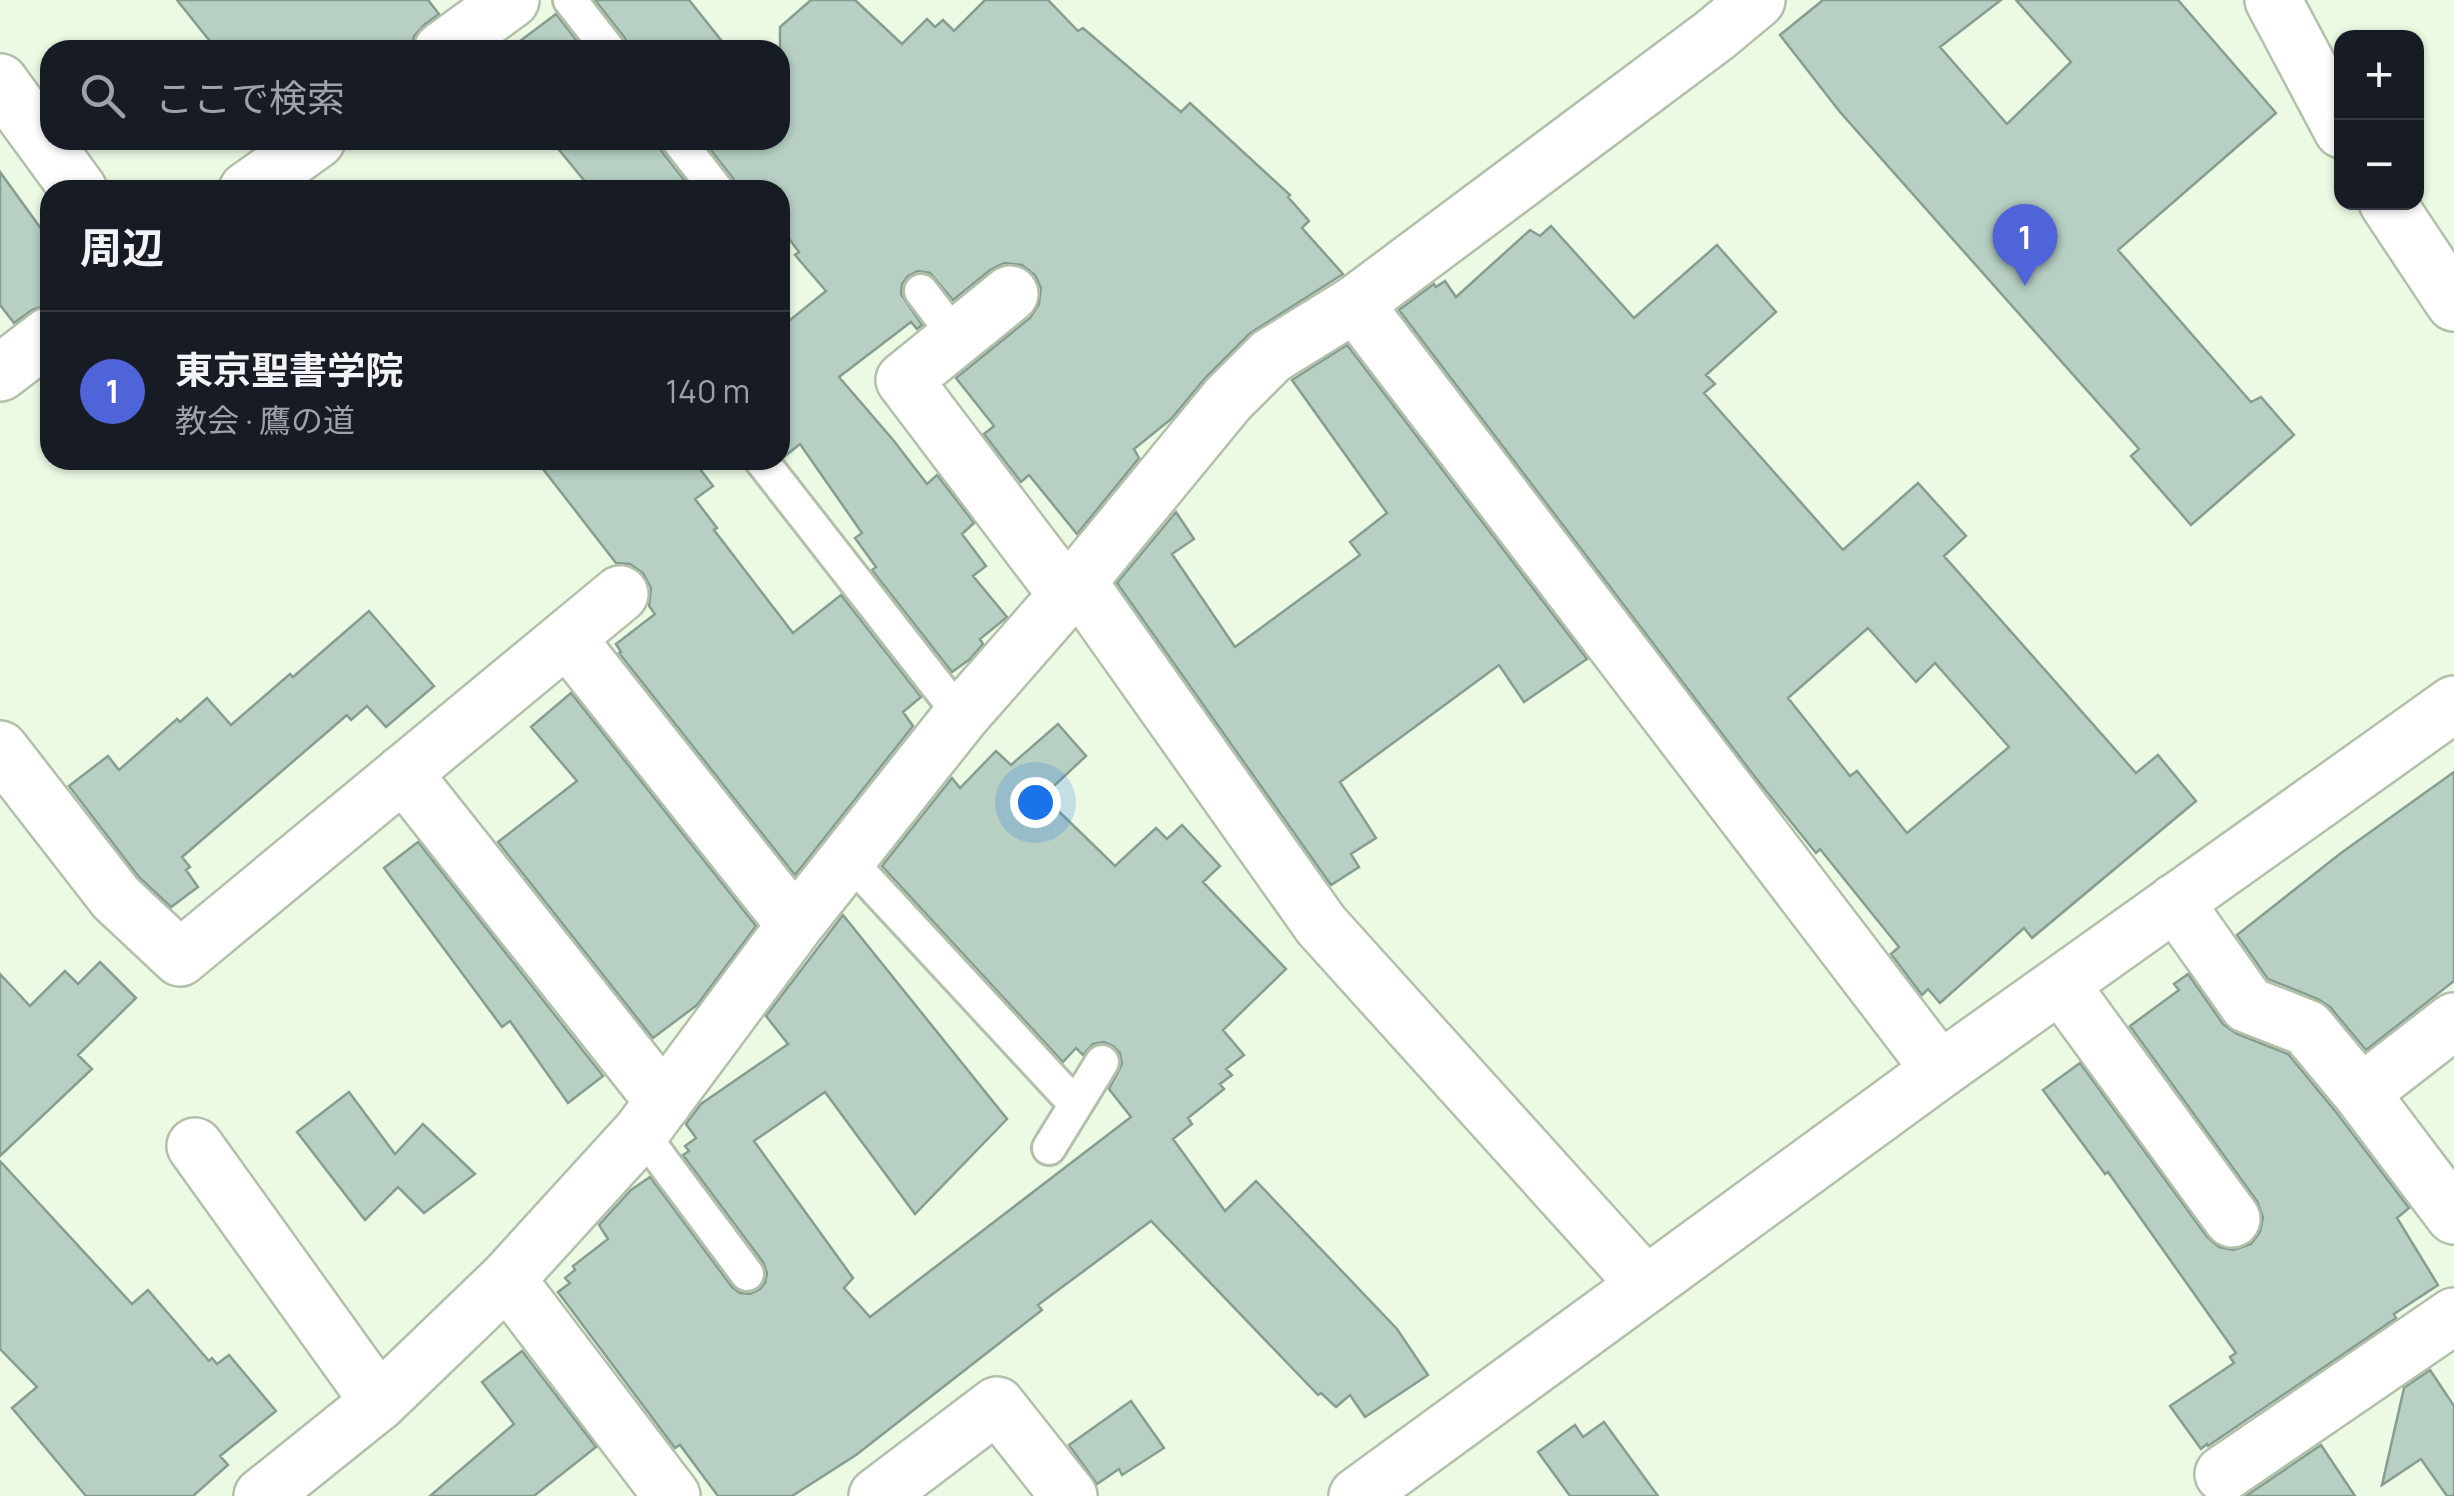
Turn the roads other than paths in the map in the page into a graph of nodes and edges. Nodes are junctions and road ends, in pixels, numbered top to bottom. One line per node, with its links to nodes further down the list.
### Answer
1 (570, 0): 6 (lane)
2 (1757, 0): 20 (street)
3 (2273, 0): 8 (street)
4 (502, 2): 5 (street)
5 (454, 40)
6 (601, 40)
7 (0, 82): 9 (street)
8 (2337, 120)
9 (40, 137)
10 (50, 150): 13 (street)
11 (303, 150): 14 (street)
12 (686, 150): 15 (lane)
13 (72, 180)
14 (261, 180)
15 (708, 180)
16 (2393, 210): 19 (street)
17 (921, 291): 21 (lane)
18 (1010, 294): 21 (street)
19 (2454, 303)
20 (1355, 304): 23 (street); 36 (street)
21 (956, 337): 23 (street)
22 (769, 470): 27 (lane)
23 (1072, 589): 27 (street); 46 (street)
24 (620, 594): 25 (street)
25 (566, 638): 29 (street); 32 (street)
26 (2454, 704): 31 (street)
27 (961, 716): 30 (street)
28 (0, 749): 29 (street)
29 (403, 773): 39 (street)
30 (848, 860): 32 (street); 38 (lane)
31 (2175, 902): 33 (street); 37 (street)
32 (795, 925): 39 (street)
33 (2061, 985): 36 (street); 43 (street)
34 (2454, 1021): 37 (street)
35 (1102, 1062): 38 (lane)
36 (1940, 1070): 46 (street)
37 (2361, 1093): 42 (street)
38 (1075, 1104): 41 (lane)
39 (653, 1117): 44 (lane); 45 (street)
40 (195, 1146): 48 (street)
41 (1049, 1148)
42 (2454, 1216)
43 (2232, 1219)
44 (747, 1274)
45 (507, 1279): 48 (street); 51 (street)
46 (1646, 1285): 54 (street)
47 (2454, 1316): 49 (street)
48 (380, 1402): 50 (street)
49 (2224, 1474)
50 (262, 1496)
51 (672, 1496)
52 (877, 1496): 53 (street)
53 (1068, 1496)
54 (1357, 1496)

